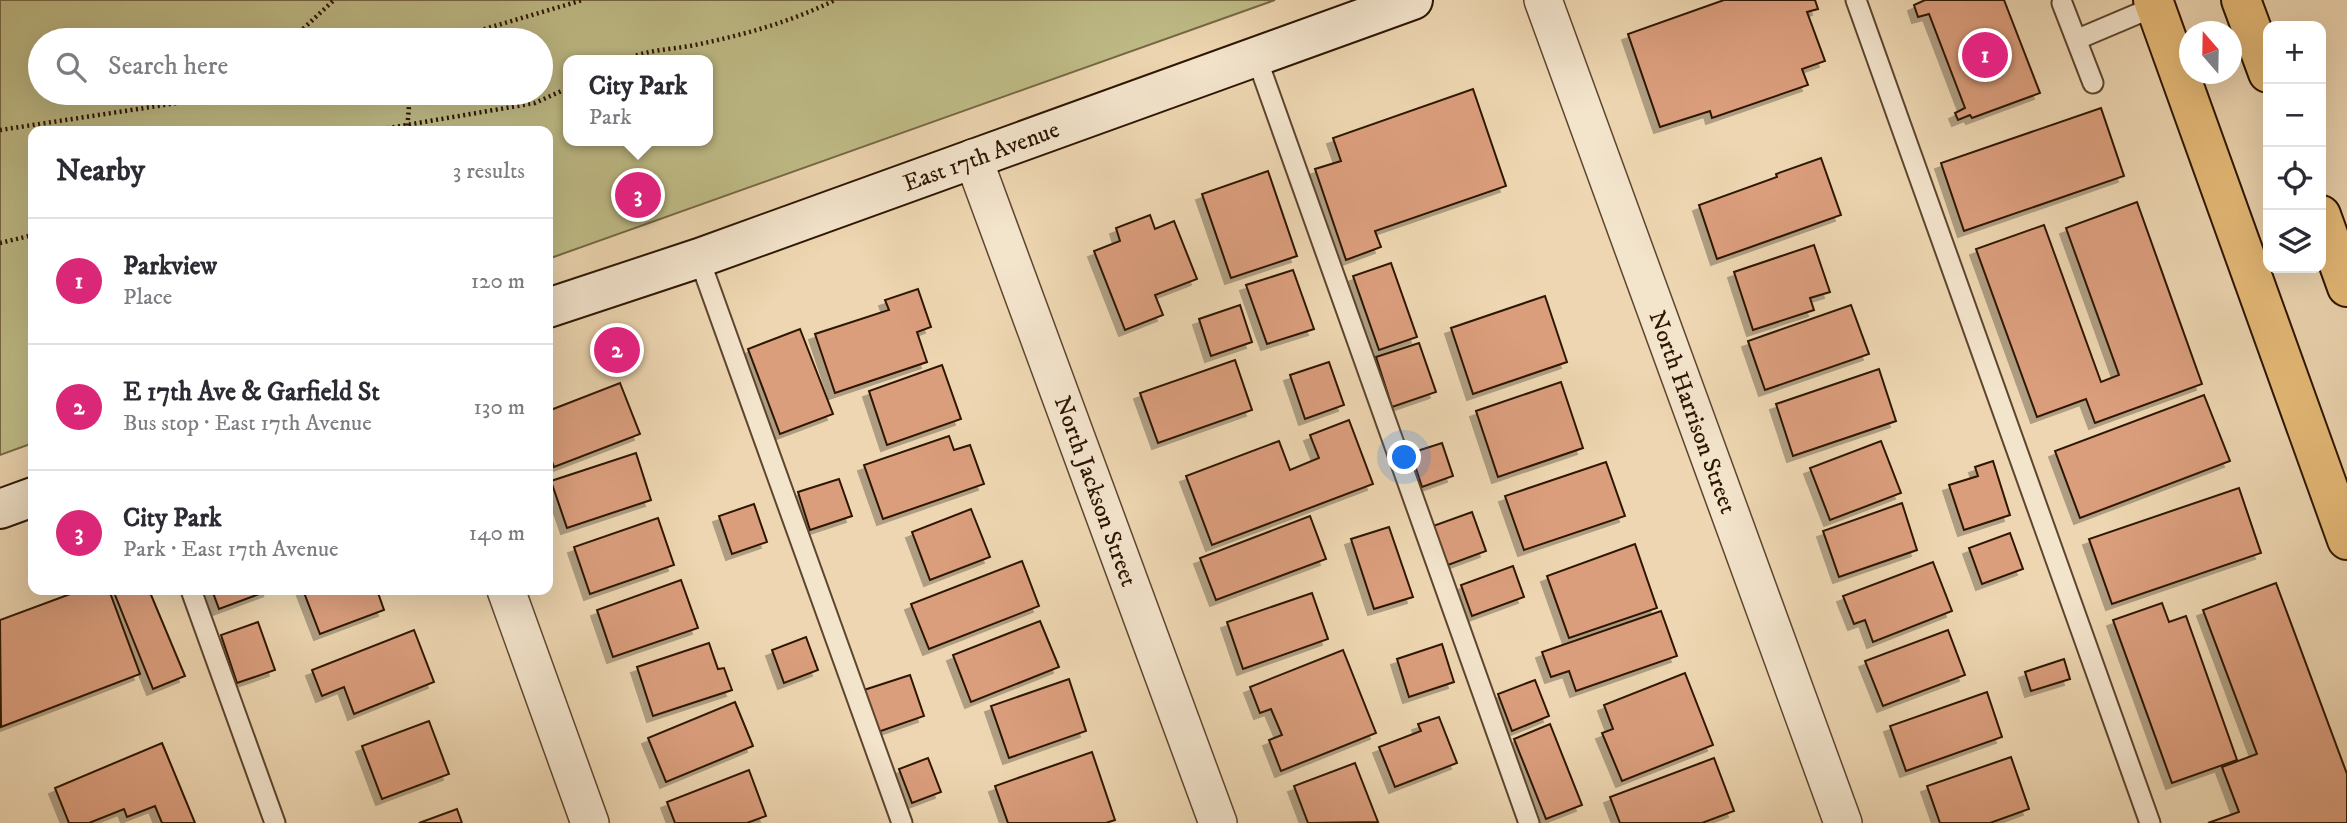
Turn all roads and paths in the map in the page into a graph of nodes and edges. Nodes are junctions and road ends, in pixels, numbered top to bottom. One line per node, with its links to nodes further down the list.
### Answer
1 (334, 0): 10 (path)
2 (583, 0): 11 (path)
3 (835, 0): 13 (path)
4 (1413, 0): 14 (main road, East 17th Avenue)
5 (1543, 0): 40 (street, North Harrison Street)
6 (1856, 0): 41 (lane)
7 (2241, 0): 15 (main road)
8 (2062, 3): 12 (lane)
9 (2154, 3): 12 (lane); 32 (main road)
10 (304, 28)
11 (488, 28)
12 (2078, 39): 16 (lane)
13 (635, 55)
14 (1255, 56): 23 (main road, East 17th Avenue); 39 (lane)
15 (2263, 59)
16 (2093, 83)
17 (162, 105): 22 (path)
18 (409, 105): 20 (path)
19 (525, 105): 21 (path)
20 (408, 126)
21 (418, 126)
22 (0, 130)
23 (973, 158): 27 (main road, East 17th Avenue); 38 (street, North Jackson Street)
24 (2326, 229): 28 (main road)
25 (28, 236): 26 (path)
26 (0, 243)
27 (699, 258): 29 (main road, East 17th Avenue); 37 (lane)
28 (2347, 287)
29 (553, 306)
30 (28, 499): 31 (main road)
31 (0, 509)
32 (2347, 540)
33 (193, 595): 35 (lane)
34 (508, 595): 36 (street)
35 (275, 823)
36 (590, 823)
37 (902, 823)
38 (1218, 823)
39 (1529, 823)
40 (1843, 823)
41 (2150, 823)

